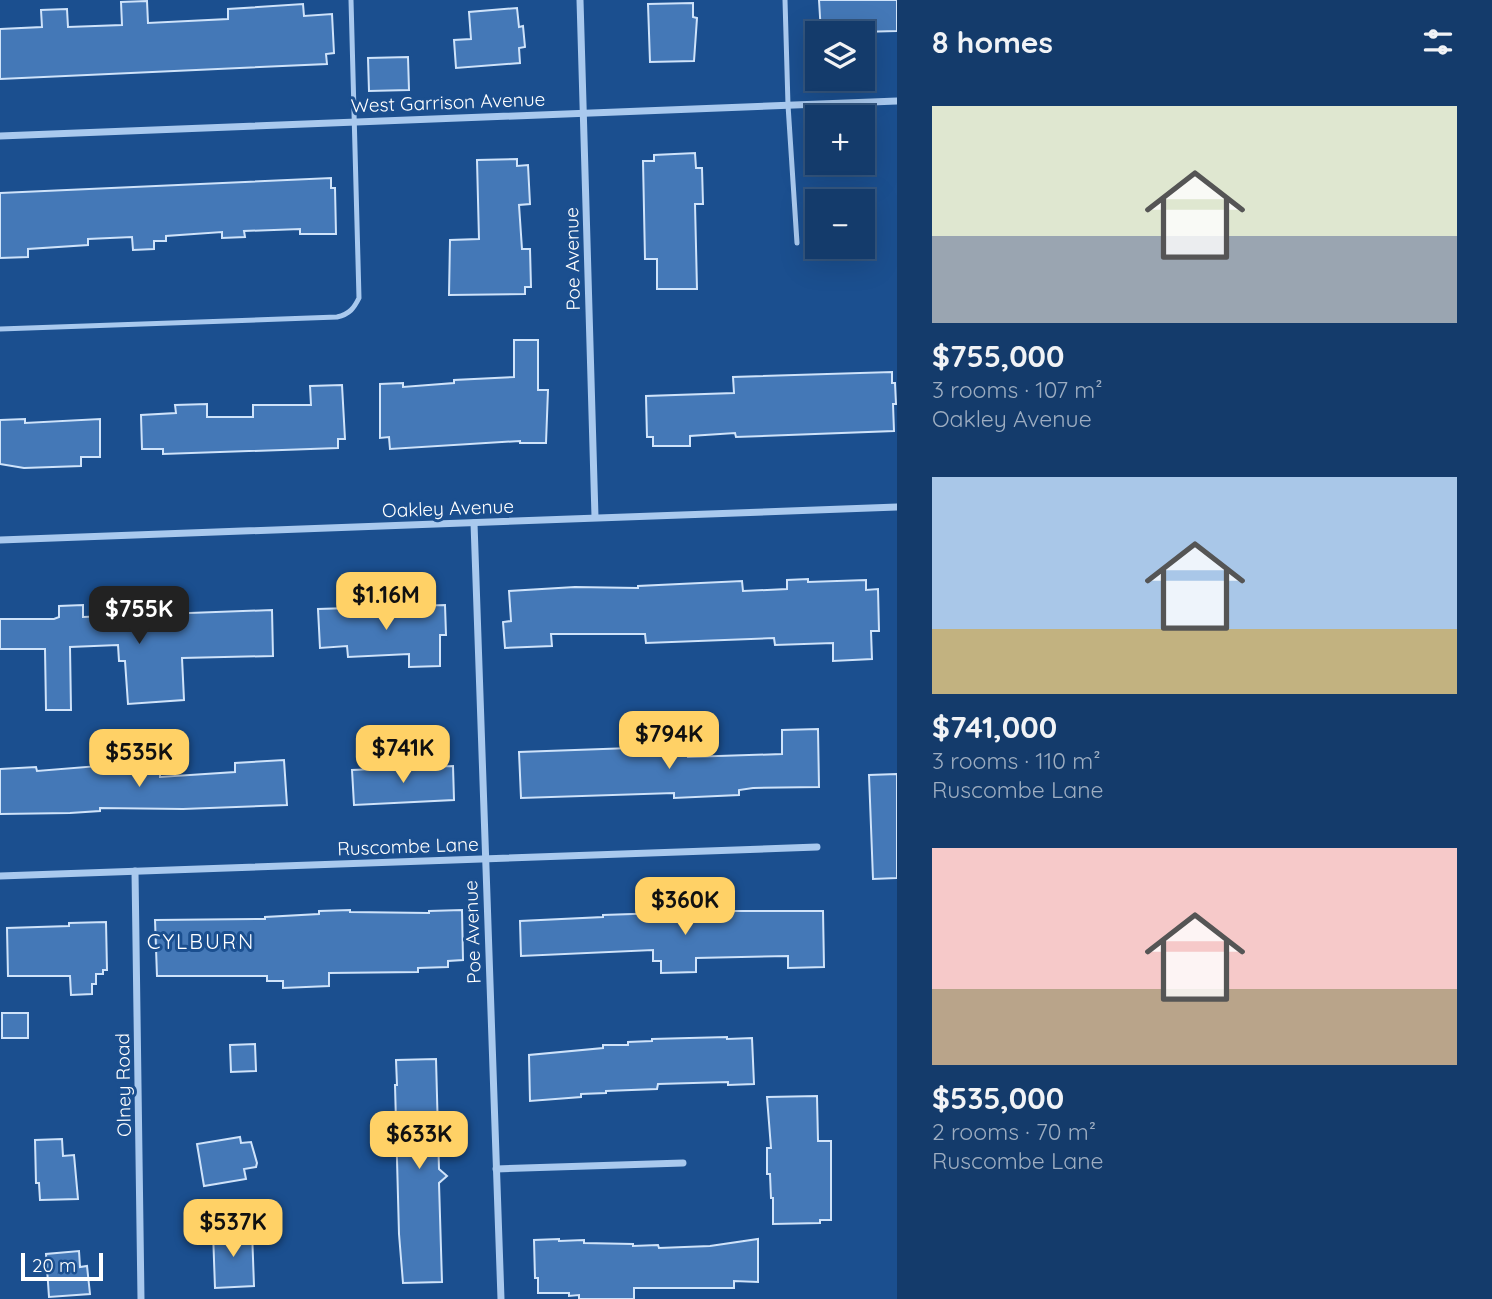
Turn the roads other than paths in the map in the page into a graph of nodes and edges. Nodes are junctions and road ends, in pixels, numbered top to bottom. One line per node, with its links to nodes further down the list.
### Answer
1 (351, 0): 7 (lane)
2 (580, 0): 6 (street, Poe Avenue)
3 (785, 0): 5 (lane)
4 (897, 101): 5 (street, West Garrison Avenue)
5 (788, 105): 6 (street, West Garrison Avenue); 9 (lane)
6 (584, 113): 7 (street, West Garrison Avenue); 12 (street, Poe Avenue)
7 (356, 122): 8 (street, West Garrison Avenue); 10 (lane)
8 (0, 136)
9 (797, 243)
10 (0, 329)
11 (897, 507): 12 (street, Oakley Avenue)
12 (595, 517): 13 (street, Oakley Avenue)
13 (474, 523): 14 (street, Oakley Avenue); 16 (street, Poe Avenue)
14 (0, 540)
15 (817, 847): 16 (street, Ruscombe Lane)
16 (485, 859): 17 (street, Ruscombe Lane); 20 (street, Poe Avenue)
17 (135, 872): 18 (street, Ruscombe Lane); 21 (street, Olney Road)
18 (0, 876)
19 (683, 1163): 20 (street)
20 (496, 1169): 22 (street, Poe Avenue)
21 (141, 1299)
22 (501, 1299)

